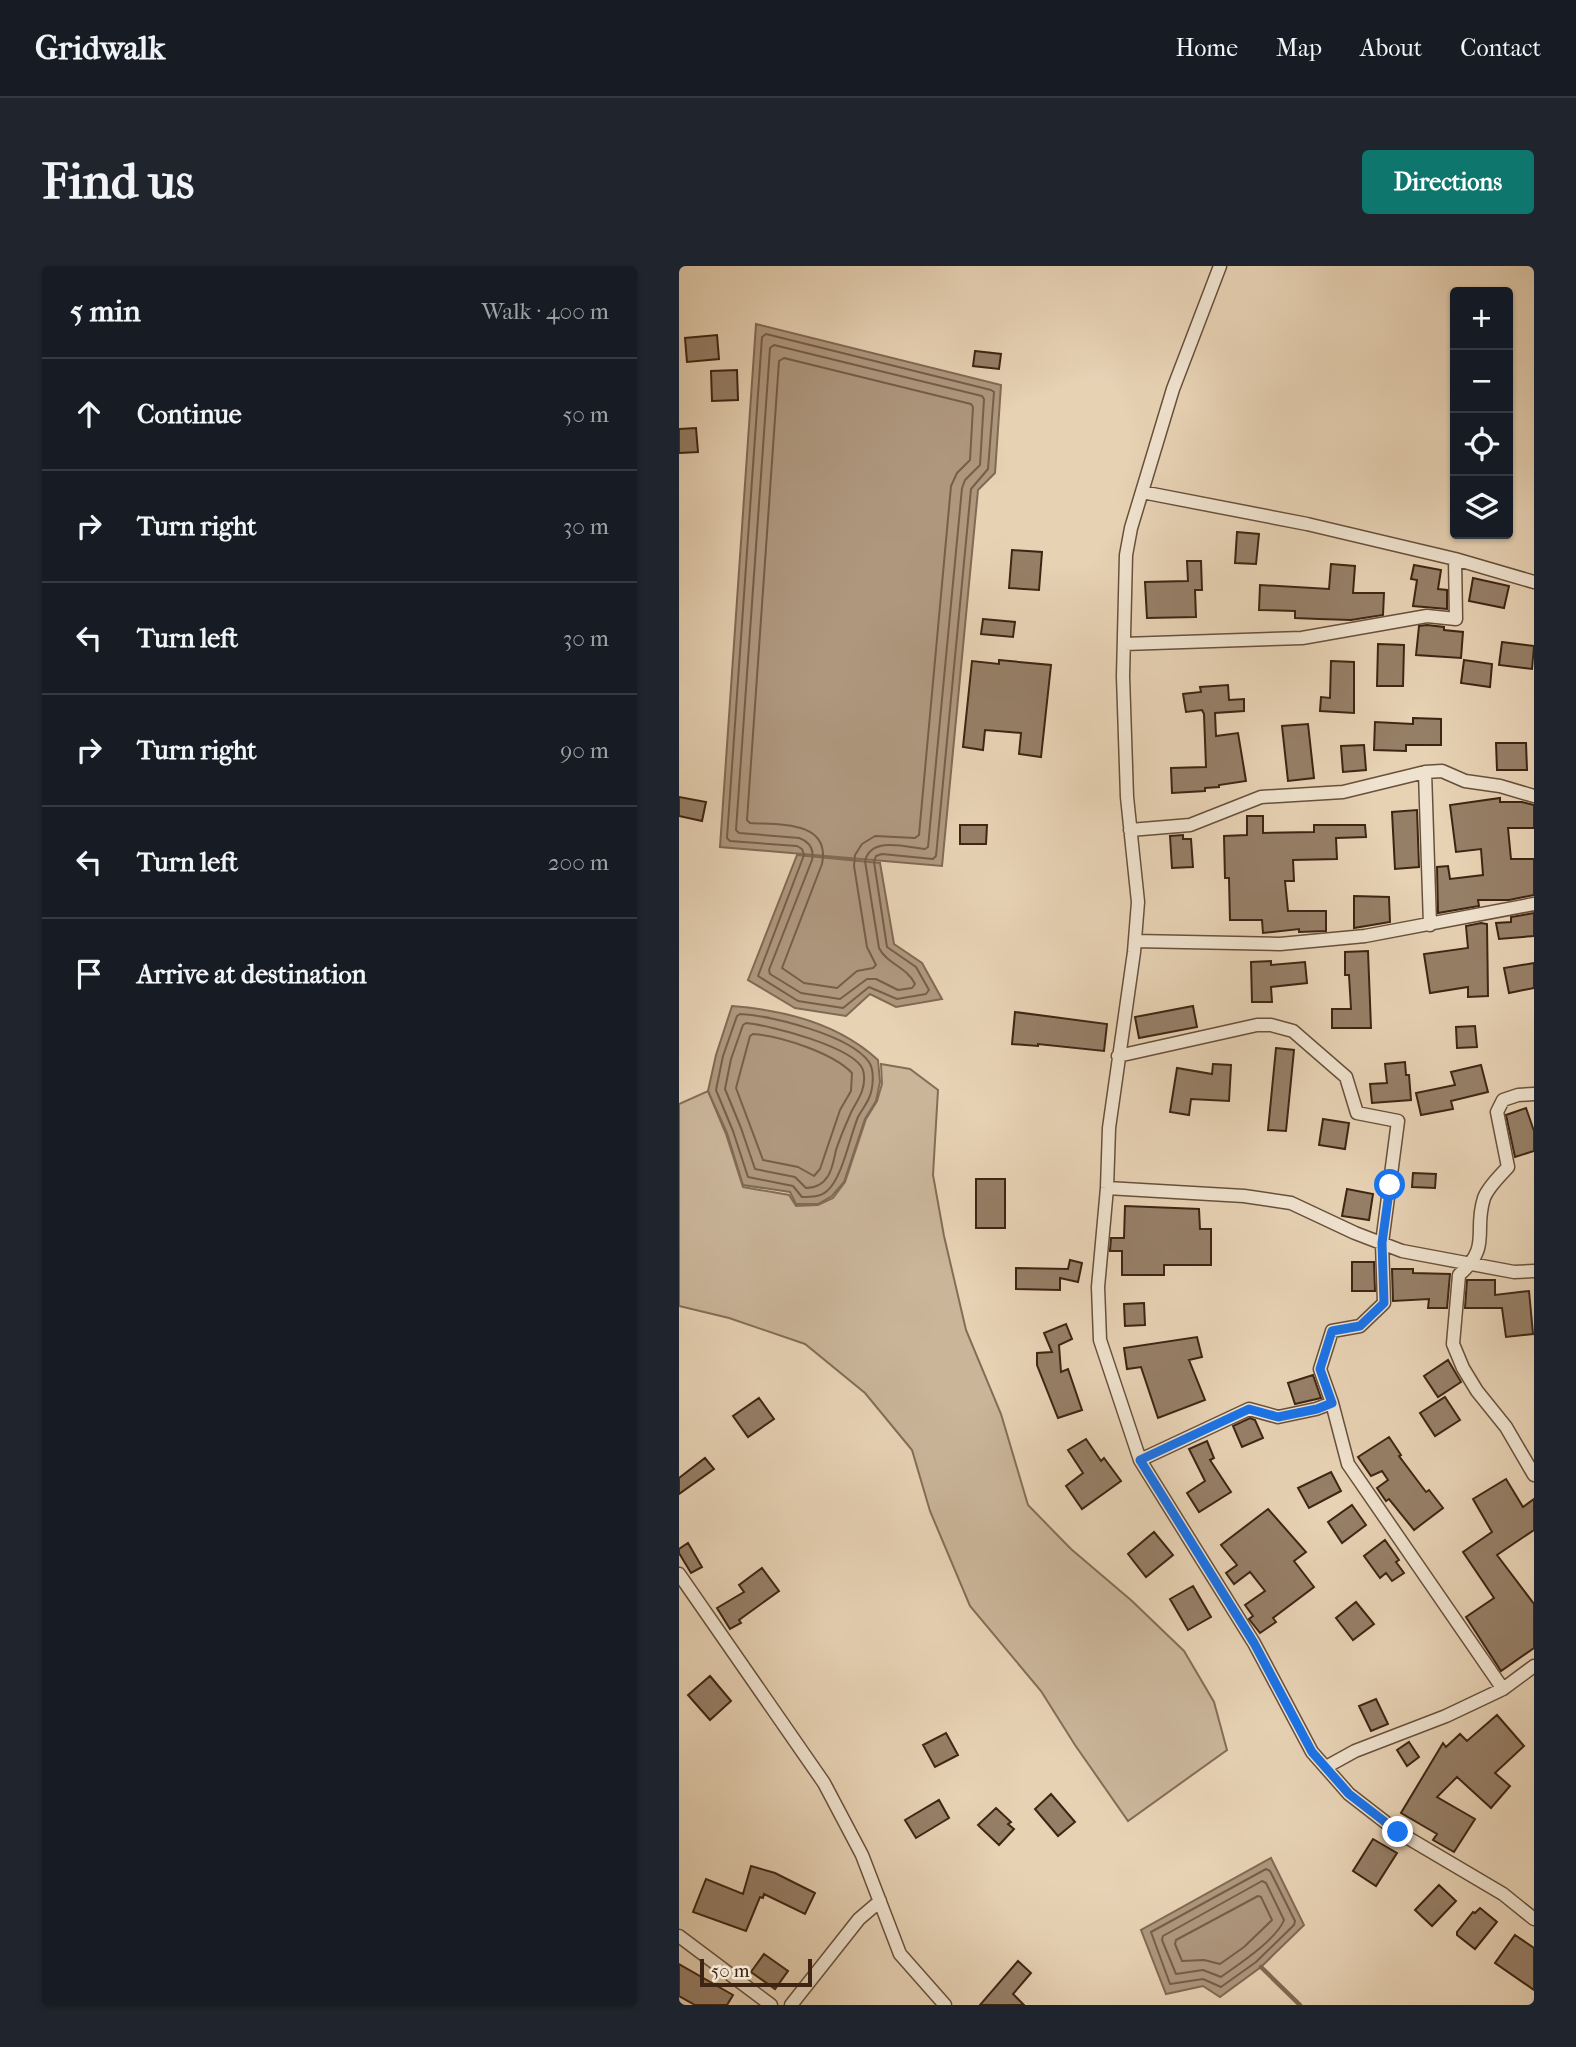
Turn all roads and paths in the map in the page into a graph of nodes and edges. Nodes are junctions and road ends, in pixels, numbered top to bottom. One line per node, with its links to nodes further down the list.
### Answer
1 (1220, 266): 2 (street)
2 (1142, 492): 3 (street); 5 (street)
3 (1455, 559): 4 (street); 5 (street)
4 (1534, 582)
5 (1124, 644): 8 (street)
6 (1425, 772): 7 (street); 8 (street); 10 (street)
7 (1534, 796)
8 (1131, 830): 11 (street)
9 (1534, 904): 10 (street)
10 (1430, 925): 11 (street)
11 (1135, 941): 12 (street)
12 (1118, 1056): 14 (street); 15 (street)
13 (1534, 1094): 16 (street)
14 (1107, 1188): 15 (street); 19 (street)
15 (1382, 1243): 16 (street); 18 (street)
16 (1473, 1263): 17 (street); 20 (street)
17 (1534, 1271)
18 (1332, 1403): 19 (street); 23 (street)
19 (1140, 1460): 24 (street)
20 (1534, 1475)
21 (681, 1581): 25 (street)
22 (1534, 1666): 23 (street)
23 (1503, 1689): 24 (street)
24 (1326, 1767): 26 (street)
25 (880, 1901): 29 (street); 30 (street)
26 (1534, 1919)
27 (679, 1936): 28 (street)
28 (771, 2005)
29 (791, 2005)
30 (945, 2005)

